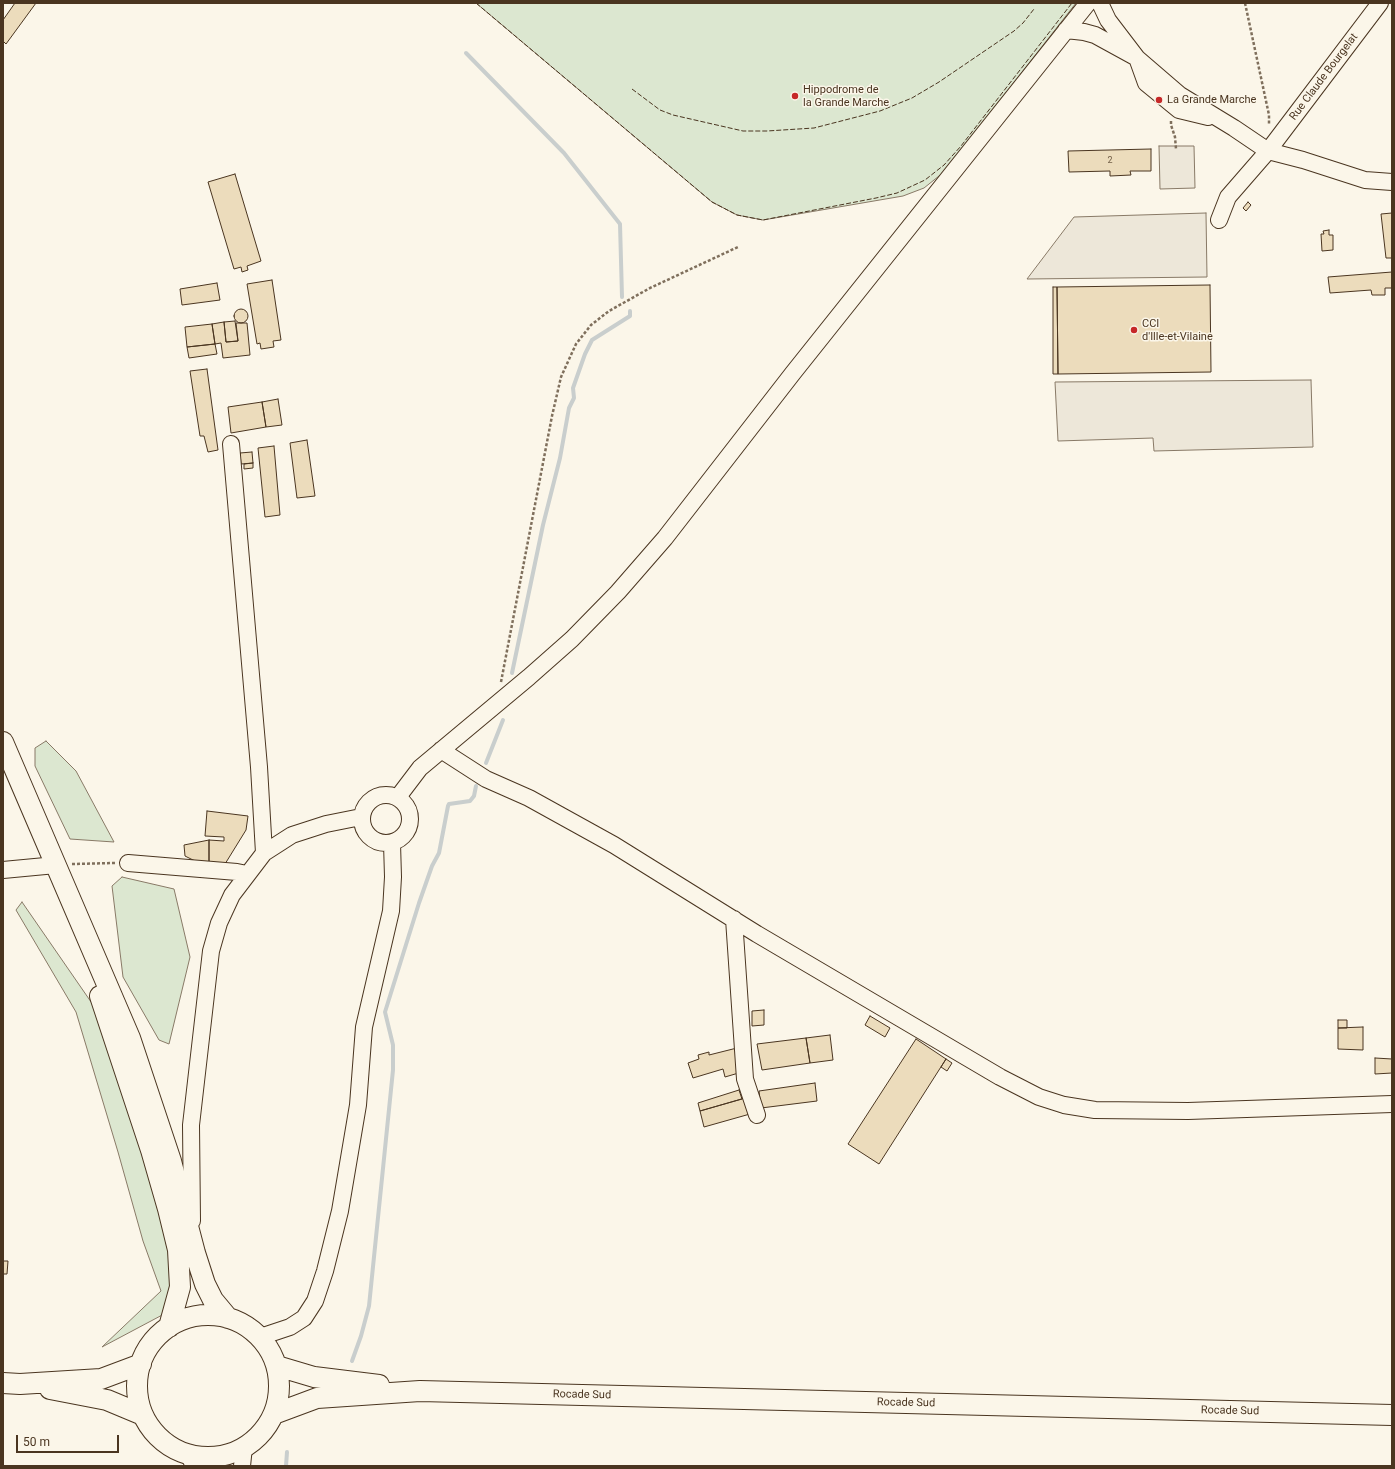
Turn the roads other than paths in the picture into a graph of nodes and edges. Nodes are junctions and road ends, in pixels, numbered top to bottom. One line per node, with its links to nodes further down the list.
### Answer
1 (1088, 3): 4 (street)
2 (1100, 3): 5 (street)
3 (1380, 3): 7 (street, Rue Claude Bourgelat)
4 (1066, 30): 5 (street); 12 (street)
5 (1136, 58): 6 (street); 6 (street)
6 (1221, 120): 7 (street)
7 (1268, 151): 8 (street); 9 (street, Rue Claude Bourgelat)
8 (1392, 182)
9 (1219, 220)
10 (231, 444): 16 (street)
11 (3, 742): 18 (main road)
12 (441, 750): 13 (street); 22 (street)
13 (398, 797): 14 (street); 15 (street)
14 (362, 817): 15 (street); 16 (street)
15 (392, 843): 28 (street)
16 (264, 853): 20 (street)
17 (128, 863): 20 (street)
18 (56, 865): 19 (street); 21 (main road)
19 (3, 870)
20 (247, 874): 25 (street)
21 (79, 919): 25 (main road); 27 (main road)
22 (734, 919): 23 (street); 24 (street)
23 (1392, 1104)
24 (757, 1114)
25 (192, 1238): 26 (main road)
26 (228, 1318): 27 (main road); 28 (main road)
27 (169, 1327): 29 (main road)
28 (260, 1337): 30 (main road)
29 (141, 1364): 31 (main road); 35 (main road)
30 (277, 1366): 32 (main road, Rocade Sud); 33 (main road)
31 (12, 1383): 35 (main road)
32 (420, 1390): 33 (main road, Rocade Sud); 34 (main road, Rocade Sud)
33 (274, 1414): 36 (main road)
34 (1392, 1414)
35 (143, 1415): 37 (main road)
36 (243, 1457): 37 (main road)
37 (191, 1460)

